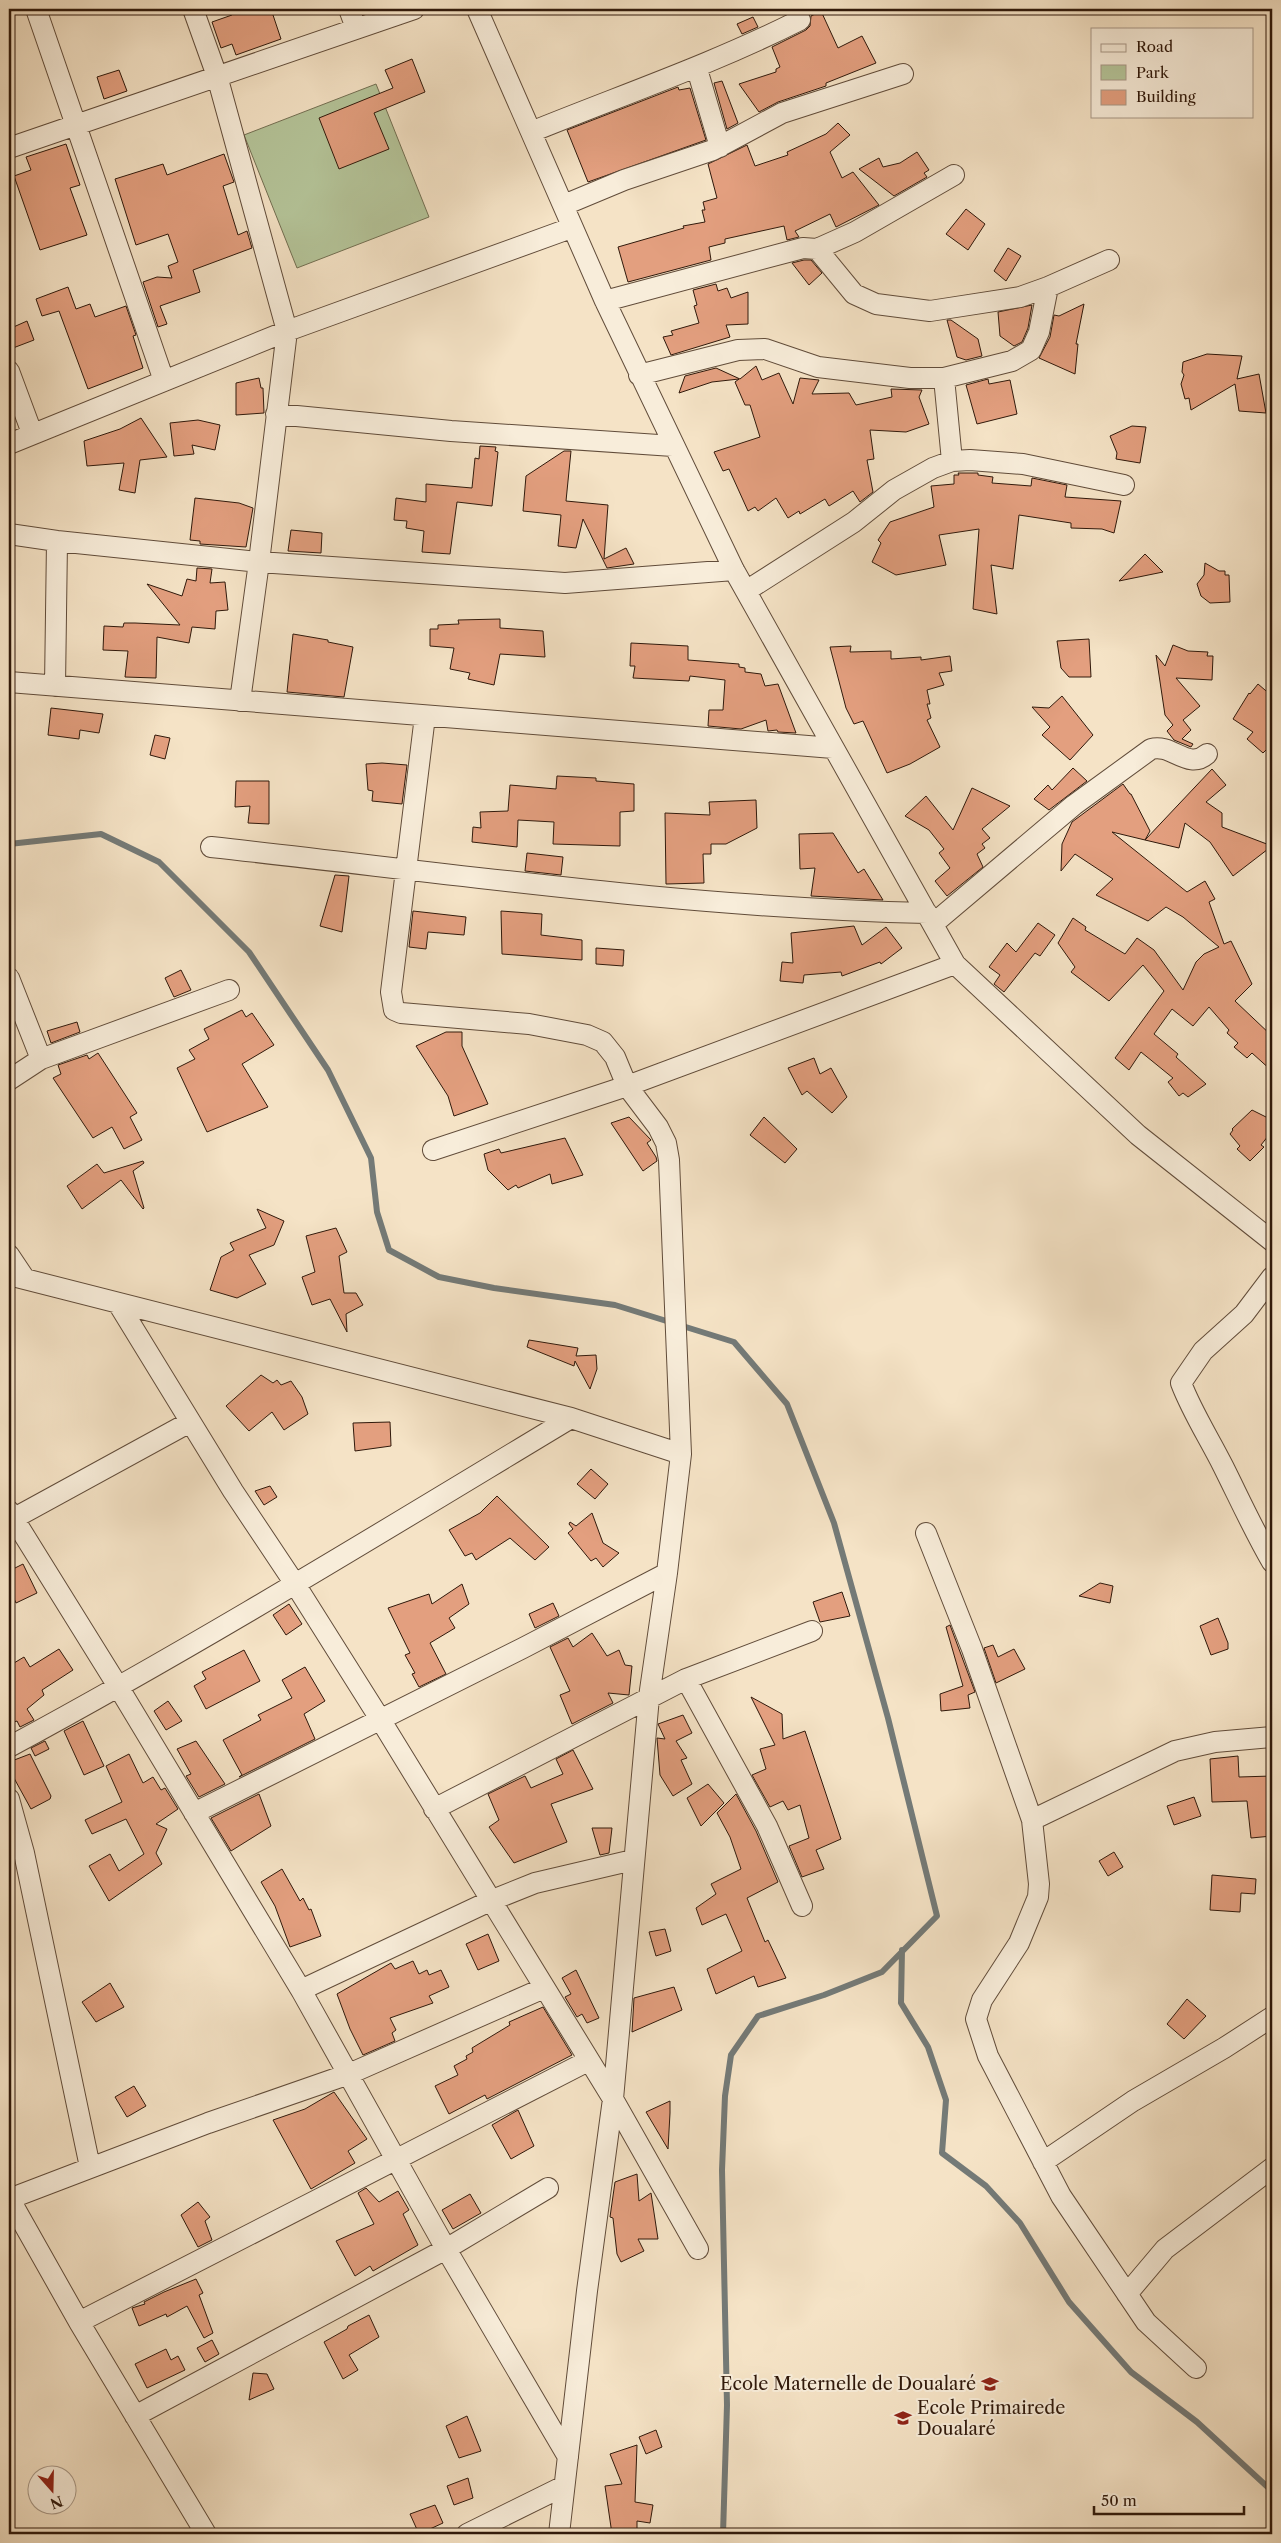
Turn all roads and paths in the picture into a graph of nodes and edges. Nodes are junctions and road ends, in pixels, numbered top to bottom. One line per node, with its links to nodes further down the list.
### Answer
1 (36, 9): 11 (street)
2 (193, 9): 10 (street)
3 (349, 9): 7 (street)
4 (414, 9): 7 (street)
5 (476, 9): 12 (street)
6 (800, 20): 8 (street)
7 (356, 28): 10 (street)
8 (697, 69): 12 (street); 13 (street)
9 (903, 74): 13 (street)
10 (217, 76): 11 (street); 22 (street)
11 (76, 124): 14 (street); 26 (street)
12 (532, 132): 16 (street)
13 (720, 147): 16 (street)
14 (9, 148)
15 (954, 175): 18 (street)
16 (564, 205): 17 (street)
17 (571, 228): 21 (street); 22 (street)
18 (817, 249): 20 (street); 21 (street)
19 (1109, 260): 20 (street)
20 (1048, 287): 25 (street)
21 (605, 301): 24 (street)
22 (288, 331): 26 (street); 27 (street)
23 (9, 370): 28 (street)
24 (639, 375): 25 (street); 30 (street)
25 (944, 378): 31 (street)
26 (164, 381): 28 (street)
27 (276, 414): 30 (street); 35 (street)
28 (32, 433): 29 (street)
29 (9, 444)
30 (673, 446): 36 (street)
31 (952, 461): 32 (street); 37 (street)
32 (1124, 485)
33 (9, 534): 34 (street)
34 (57, 542): 35 (street); 39 (street)
35 (260, 562): 36 (street); 40 (street)
36 (734, 570): 37 (street)
37 (746, 591): 42 (street)
38 (9, 682): 39 (street)
39 (55, 686): 40 (street)
40 (240, 701): 41 (street)
41 (425, 716): 42 (street); 45 (street)
42 (833, 748): 46 (street)
43 (1207, 754): 46 (street)
44 (211, 847): 45 (street)
45 (407, 869): 46 (street); 52 (street)
46 (930, 919): 47 (street)
47 (955, 964): 52 (street); 54 (street)
48 (9, 978): 50 (street)
49 (229, 990): 50 (street)
50 (42, 1059): 51 (street)
51 (9, 1080)
52 (627, 1086): 53 (street); 61 (street)
53 (433, 1150)
54 (1272, 1241)
55 (9, 1255): 56 (street)
56 (17, 1277): 58 (street)
57 (1272, 1277): 64 (street)
58 (119, 1304): 59 (street); 60 (street)
59 (571, 1418): 61 (street); 66 (street)
60 (190, 1422): 62 (street); 66 (street)
61 (681, 1454): 65 (street)
62 (10, 1517): 69 (street)
63 (926, 1532): 77 (street)
64 (1272, 1562)
65 (667, 1573): 70 (street); 71 (street)
66 (295, 1584): 69 (street); 71 (street)
67 (812, 1631): 68 (street)
68 (686, 1679): 70 (street); 80 (street)
69 (119, 1688): 73 (street); 76 (street)
70 (649, 1697): 75 (street); 78 (street)
71 (380, 1719): 75 (street); 76 (street)
72 (1272, 1737): 77 (street)
73 (9, 1748)
74 (9, 1799): 89 (street)
75 (434, 1809): 79 (street)
76 (194, 1813): 82 (street)
77 (1032, 1820): 88 (street)
78 (633, 1860): 79 (street); 86 (street)
79 (490, 1901): 81 (street); 82 (street)
80 (802, 1906)
81 (544, 1988): 84 (street); 85 (street)
82 (301, 1990): 85 (street)
83 (1272, 2017): 88 (street)
84 (588, 2061): 86 (street); 87 (street)
85 (349, 2074): 87 (street); 89 (street)
86 (613, 2099): 93 (street); 99 (street)
87 (397, 2158): 94 (street); 96 (street)
88 (1043, 2162): 95 (street)
89 (90, 2167): 92 (street)
90 (1272, 2168): 95 (street)
91 (548, 2188): 94 (street)
92 (9, 2199): 96 (street)
93 (698, 2248)
94 (446, 2249): 98 (street); 99 (street)
95 (1127, 2294): 97 (street)
96 (79, 2322): 98 (street)
97 (1196, 2368)
98 (135, 2416): 101 (street)
99 (568, 2457): 100 (street)
100 (564, 2486): 102 (street); 103 (street)
101 (206, 2534)
102 (467, 2534)
103 (559, 2534)

